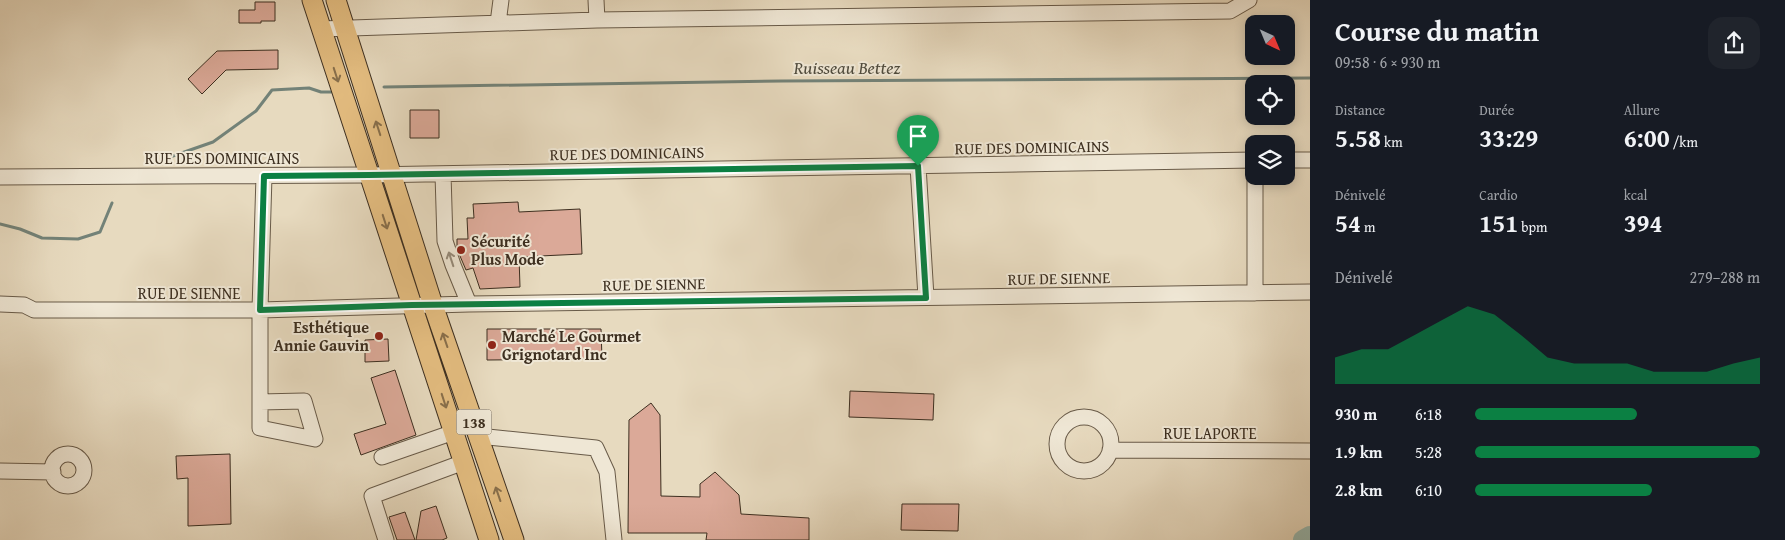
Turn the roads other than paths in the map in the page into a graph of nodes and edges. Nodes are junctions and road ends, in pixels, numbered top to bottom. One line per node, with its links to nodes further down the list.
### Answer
1 (312, 0): 9 (main road, 138)
2 (336, 0): 8 (main road, 138)
3 (501, 0): 7 (street)
4 (596, 0): 6 (street)
5 (1249, 0): 6 (street)
6 (597, 20): 7 (street)
7 (498, 23): 8 (street)
8 (345, 27): 9 (street); 14 (main road, 138, one-way to 8)
9 (321, 29): 16 (main road, 138, one-way to 16)
10 (1245, 160): 13 (street, RUE DES DOMINICAINS)
11 (1295, 160): 12 (street)
12 (1310, 160)
13 (918, 166): 15 (street, RUE DES DOMINICAINS); 22 (street)
14 (393, 174): 15 (street, RUE DES DOMINICAINS); 16 (street, RUE DES DOMINICAINS); 26 (main road, 138)
15 (443, 174): 24 (street, one-way to 15)
16 (369, 175): 17 (street, RUE DES DOMINICAINS); 25 (main road, 138, one-way to 25)
17 (264, 176): 18 (street, RUE DES DOMINICAINS); 27 (street)
18 (0, 177)
19 (1256, 185): 21 (street)
20 (1310, 292): 21 (street, RUE DE SIENNE)
21 (1256, 293): 22 (street, RUE DE SIENNE)
22 (926, 298): 24 (street, RUE DE SIENNE)
23 (0, 304): 27 (street, RUE DE SIENNE)
24 (469, 304): 26 (street, RUE DE SIENNE)
25 (412, 305): 26 (street, RUE DE SIENNE); 27 (street, RUE DE SIENNE); 29 (main road, 138, one-way to 29)
26 (434, 305): 30 (main road, 138, one-way to 26)
27 (260, 310): 28 (street)
28 (260, 402): 28 (street)
29 (454, 432): 33 (street); 34 (main road, 138)
30 (478, 436): 39 (main road, 138, one-way to 30); 40 (street)
31 (1110, 450): 32 (street, RUE LAPORTE)
32 (1310, 451)
33 (382, 456)
34 (464, 462): 37 (street); 38 (main road, 138)
35 (0, 471): 36 (street)
36 (53, 472)
37 (386, 540)
38 (489, 540)
39 (514, 540)
40 (614, 540)

